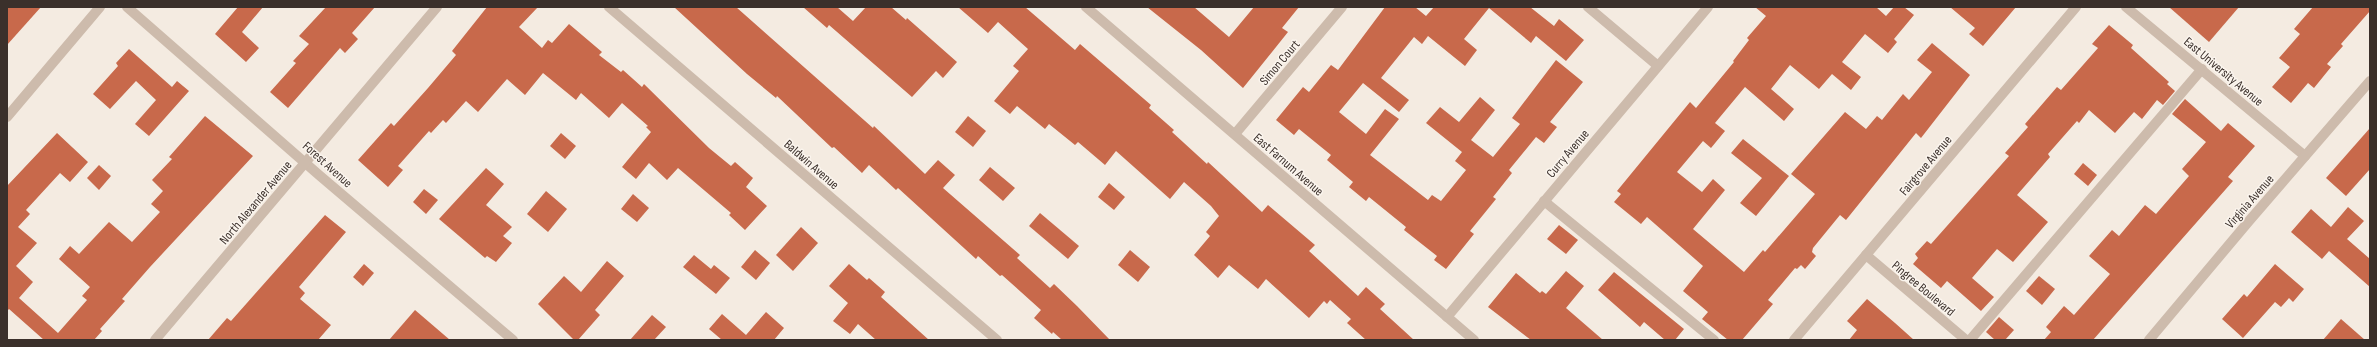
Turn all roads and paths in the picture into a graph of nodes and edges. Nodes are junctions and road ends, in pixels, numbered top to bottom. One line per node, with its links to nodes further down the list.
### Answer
1 (100, 7): 14 (street)
2 (127, 7): 17 (street, Forest Avenue)
3 (437, 7): 17 (street, North Alexander Avenue)
4 (609, 7): 23 (street, Baldwin Avenue)
5 (1086, 7): 15 (street, East Farnum Avenue)
6 (1342, 7): 15 (street, Simon Court)
7 (1588, 7): 11 (street)
8 (1708, 7): 11 (street, Curry Avenue)
9 (2076, 7): 19 (street, Fairgrove Avenue)
10 (2126, 7): 12 (street, East University Avenue)
11 (1658, 66): 18 (street, Curry Avenue)
12 (2202, 69): 16 (street, East University Avenue); 28 (street)
13 (2370, 81): 16 (street, Virginia Avenue)
14 (7, 117)
15 (1235, 134): 20 (street, East Farnum Avenue)
16 (2305, 156): 29 (street, Virginia Avenue)
17 (305, 163): 21 (street, North Alexander Avenue); 22 (street, Forest Avenue)
18 (1544, 201): 20 (street, Curry Avenue); 25 (street)
19 (1866, 255): 26 (street, Fairgrove Avenue); 27 (street, Pingree Boulevard)
20 (1447, 317): 24 (street, East Farnum Avenue)
21 (155, 340)
22 (513, 340)
23 (997, 340)
24 (1474, 340)
25 (1714, 340)
26 (1794, 340)
27 (1966, 340)
28 (1970, 340)
29 (2149, 340)

